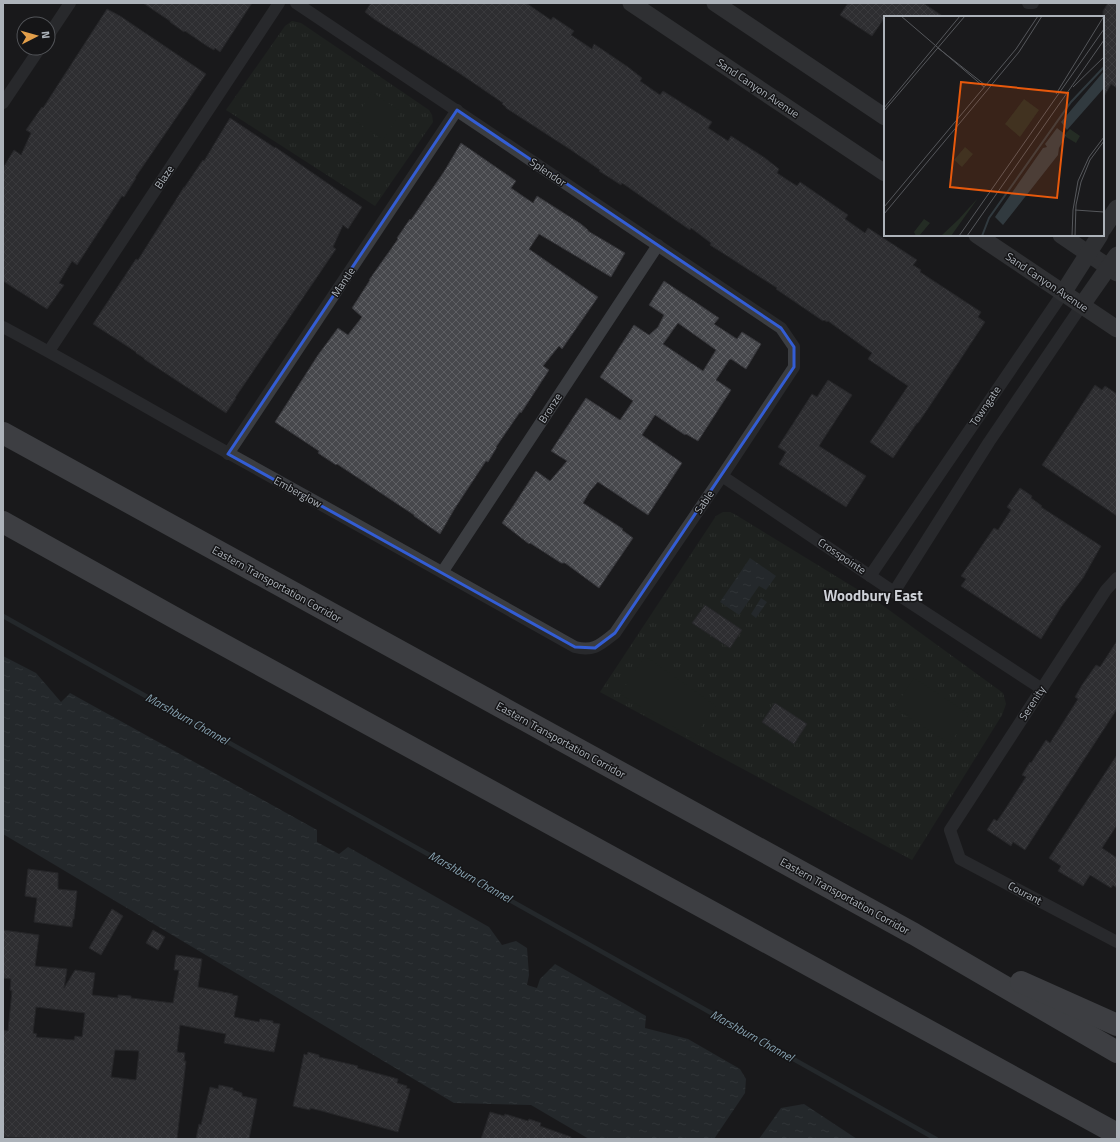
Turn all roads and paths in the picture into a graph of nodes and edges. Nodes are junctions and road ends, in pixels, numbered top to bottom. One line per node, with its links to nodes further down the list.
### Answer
1 (70, 3): 8 (street)
2 (279, 3): 27 (street, Blaze)
3 (296, 3): 11 (street, Splendor)
4 (631, 3): 13 (main road, Sand Canyon Avenue)
5 (715, 3): 12 (main road)
6 (1028, 3): 7 (street)
7 (1033, 3)
8 (56, 24)
9 (35, 56): 10 (street)
10 (3, 103)
11 (458, 110): 19 (street, Splendor); 29 (street, Mantle)
12 (884, 116)
13 (884, 172)
14 (1117, 208): 15 (main road)
15 (1104, 228)
16 (979, 236): 22 (main road, Sand Canyon Avenue)
17 (1062, 236): 20 (main road)
18 (1099, 236): 20 (main road, Towngate)
19 (658, 245): 26 (street, Splendor); 32 (street, Bronze)
20 (1088, 254): 21 (main road); 22 (main road, Towngate)
21 (1114, 265): 23 (main road)
22 (1063, 292): 23 (main road, Sand Canyon Avenue); 33 (street, Towngate)
23 (1082, 306): 25 (main road, Sand Canyon Avenue); 35 (street)
24 (3, 327): 27 (street, Emberglow)
25 (1117, 329)
26 (794, 347): 30 (street, Sable)
27 (48, 351): 29 (street, Emberglow)
28 (3, 433): 39 (highway, Eastern Transportation Corridor)
29 (228, 454): 32 (street, Emberglow)
30 (722, 476): 33 (street, Crosspointe); 36 (street, Sable)
31 (3, 522): 43 (highway)
32 (443, 571): 36 (street, Emberglow)
33 (870, 576): 35 (street, Crosspointe)
34 (1117, 578): 37 (street, Serenity)
35 (894, 592): 37 (street, Crosspointe)
36 (595, 648)
37 (1042, 689): 38 (street, Serenity)
38 (950, 830): 40 (street, Courant)
39 (914, 934): 41 (highway); 42 (highway, Eastern Transportation Corridor)
40 (1117, 942)
41 (1117, 1025)
42 (1117, 1052)
43 (1074, 1111): 44 (highway); 45 (highway)
44 (1117, 1134)
45 (1108, 1139)

